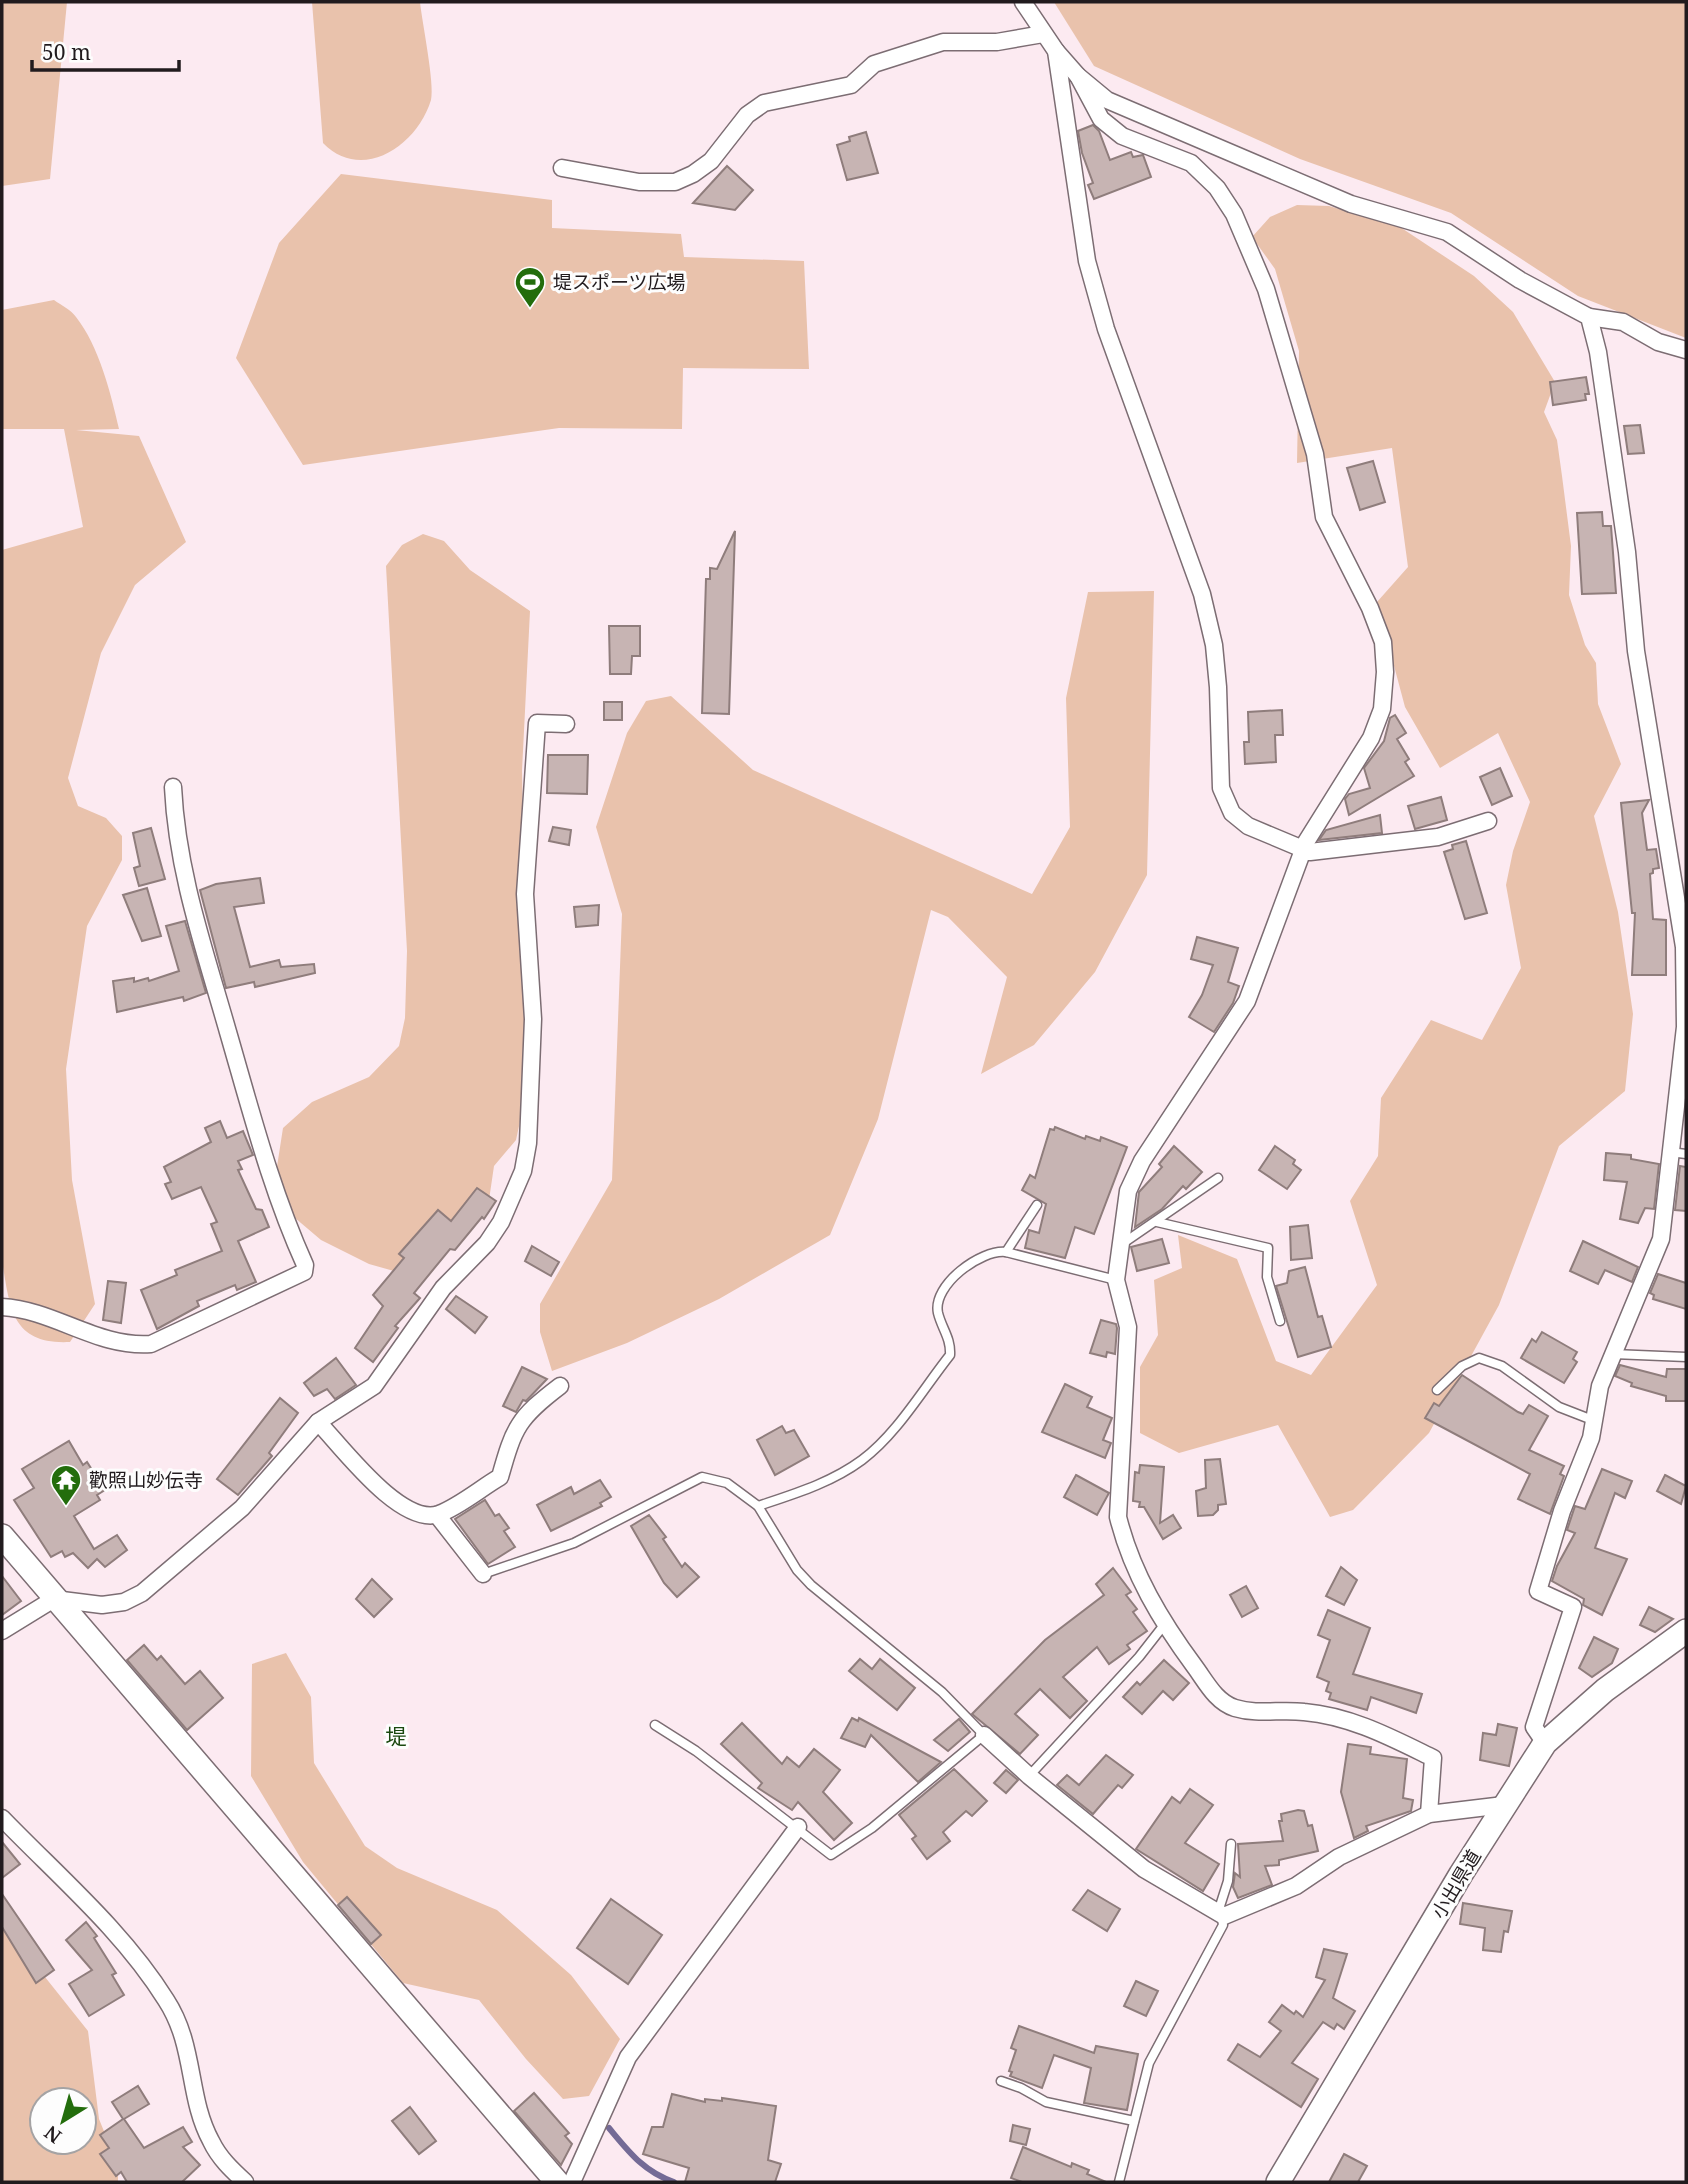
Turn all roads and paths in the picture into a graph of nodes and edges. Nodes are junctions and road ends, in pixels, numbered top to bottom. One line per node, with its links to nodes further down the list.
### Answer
1 (1023, 2): 2 (street)
2 (1043, 34): 3 (street); 5 (street)
3 (1056, 51): 4 (street); 11 (street)
4 (1078, 76): 6 (street); 11 (street)
5 (562, 168)
6 (1589, 317): 7 (street); 12 (street)
7 (1686, 350)
8 (566, 724): 27 (street)
9 (173, 787): 20 (street)
10 (1488, 821): 11 (street)
11 (1303, 850): 17 (street)
12 (1686, 1027): 13 (street)
13 (1678, 1153): 22 (street)
14 (1218, 1178): 16 (lane)
15 (1037, 1205): 18 (lane)
16 (1157, 1222): 17 (lane); 21 (lane)
17 (1122, 1244): 19 (street)
18 (1006, 1252): 19 (lane); 28 (lane)
19 (1116, 1280): 33 (street)
20 (2, 1307)
21 (1280, 1321)
22 (1613, 1354): 23 (lane); 26 (street)
23 (1686, 1357)
24 (560, 1386): 29 (street)
25 (1437, 1390): 26 (lane)
26 (1595, 1421): 38 (street)
27 (318, 1422): 29 (street); 32 (street)
28 (758, 1506): 31 (lane); 37 (lane)
29 (437, 1515): 31 (street)
30 (2, 1536): 32 (street)
31 (483, 1574)
32 (54, 1598): 34 (street); 49 (street)
33 (1164, 1625): 39 (lane); 41 (street)
34 (2, 1631)
35 (1686, 1631): 38 (street, 小出県道)
36 (655, 1725): 43 (lane)
37 (984, 1735): 39 (street); 43 (lane)
38 (1545, 1743): 40 (street, 小出県道)
39 (1029, 1776): 45 (street)
40 (1504, 1805): 41 (street); 52 (street, 小出県道)
41 (1429, 1814): 45 (street)
42 (2, 1818): 48 (street)
43 (798, 1827): 50 (street)
44 (1231, 1844): 45 (lane)
45 (1224, 1916): 47 (lane)
46 (1001, 2081): 47 (lane)
47 (1134, 2121): 51 (lane)
48 (245, 2182)
49 (557, 2182)
50 (572, 2182)
51 (1119, 2182)
52 (1278, 2182)

